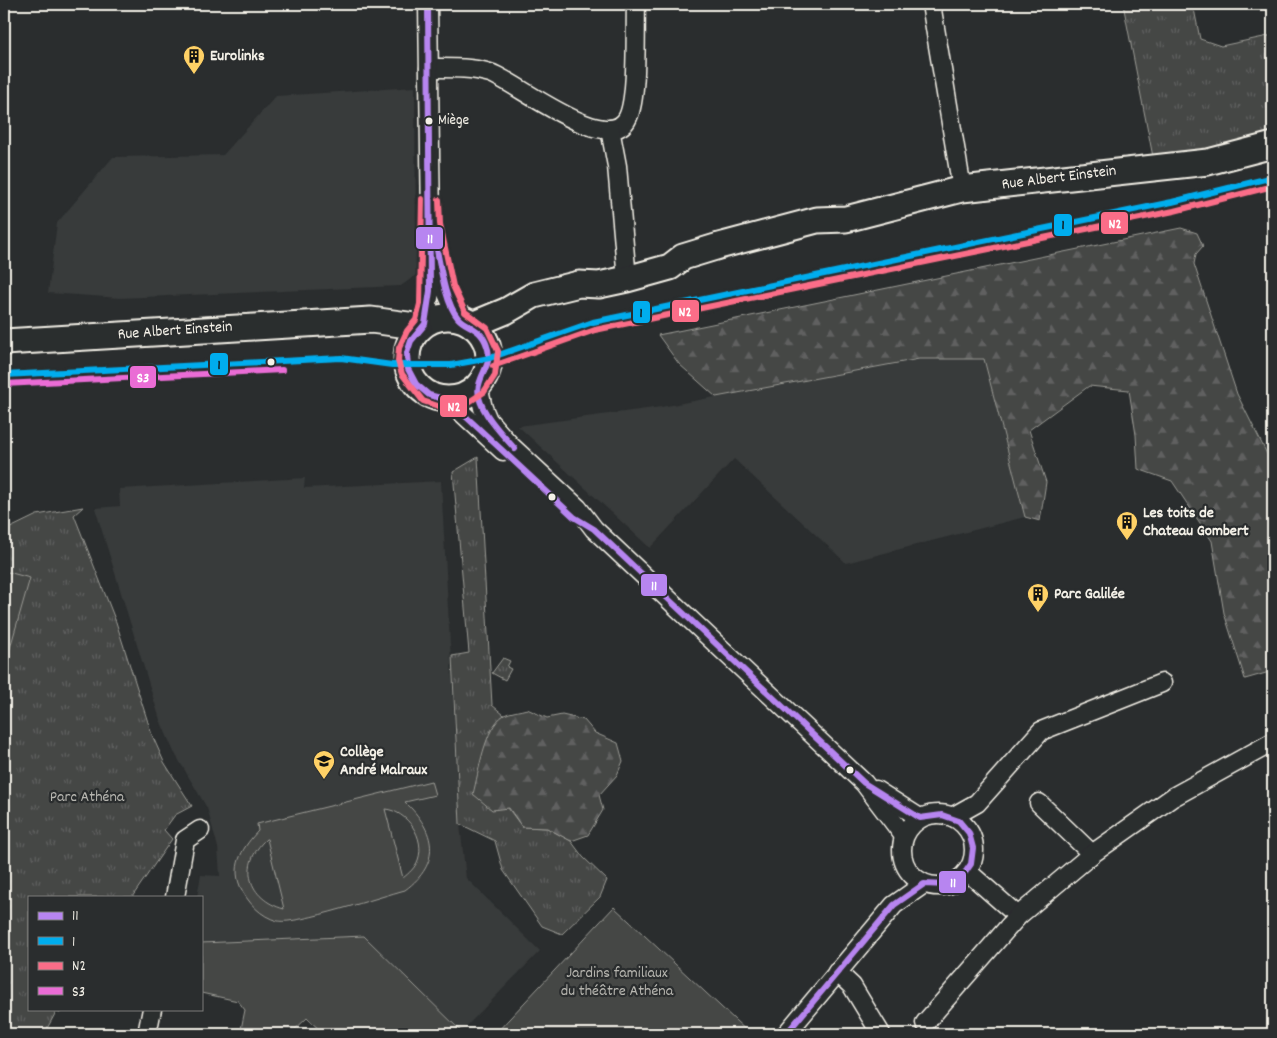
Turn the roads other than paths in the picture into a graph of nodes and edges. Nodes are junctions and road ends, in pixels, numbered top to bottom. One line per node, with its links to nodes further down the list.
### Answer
1 (428, 4): 4 (street)
2 (636, 4): 5 (street)
3 (931, 4): 7 (street)
4 (429, 68): 5 (street); 8 (street)
5 (610, 129): 9 (street)
6 (1273, 145): 7 (street, Rue Albert Einstein)
7 (962, 189): 9 (street, Rue Albert Einstein)
8 (432, 226): 11 (street); 13 (street)
9 (627, 279): 10 (street, Rue Albert Einstein)
10 (599, 285): 11 (street, Rue Albert Einstein); 15 (street, Rue Albert Einstein)
11 (465, 321): 13 (street); 15 (street)
12 (345, 322): 13 (street, Rue Albert Einstein); 14 (street, Rue Albert Einstein); 16 (street, Rue Albert Einstein)
13 (422, 327): 16 (street)
14 (4, 342)
15 (488, 347): 17 (street)
16 (407, 353): 18 (street)
17 (478, 386): 18 (street); 19 (street)
18 (448, 400): 19 (street)
19 (594, 529): 22 (street)
20 (1162, 683): 23 (street)
21 (1273, 742): 30 (street)
22 (864, 783): 26 (street); 29 (street)
23 (977, 803): 25 (street); 28 (street)
24 (1039, 804): 30 (street)
25 (952, 817): 26 (street); 28 (street)
26 (920, 818): 29 (street)
27 (200, 830): 34 (street)
28 (968, 831): 32 (street)
29 (904, 836): 31 (street)
30 (1092, 854): 36 (street)
31 (905, 868): 33 (street); 35 (street)
32 (968, 872): 33 (street); 36 (street)
33 (924, 884): 35 (street)
34 (175, 896)
35 (894, 904): 37 (street)
36 (1018, 916): 39 (street)
37 (837, 972): 41 (street); 42 (street)
38 (152, 1010): 40 (street)
39 (925, 1023)
40 (147, 1034)
41 (786, 1034)
42 (881, 1034)

